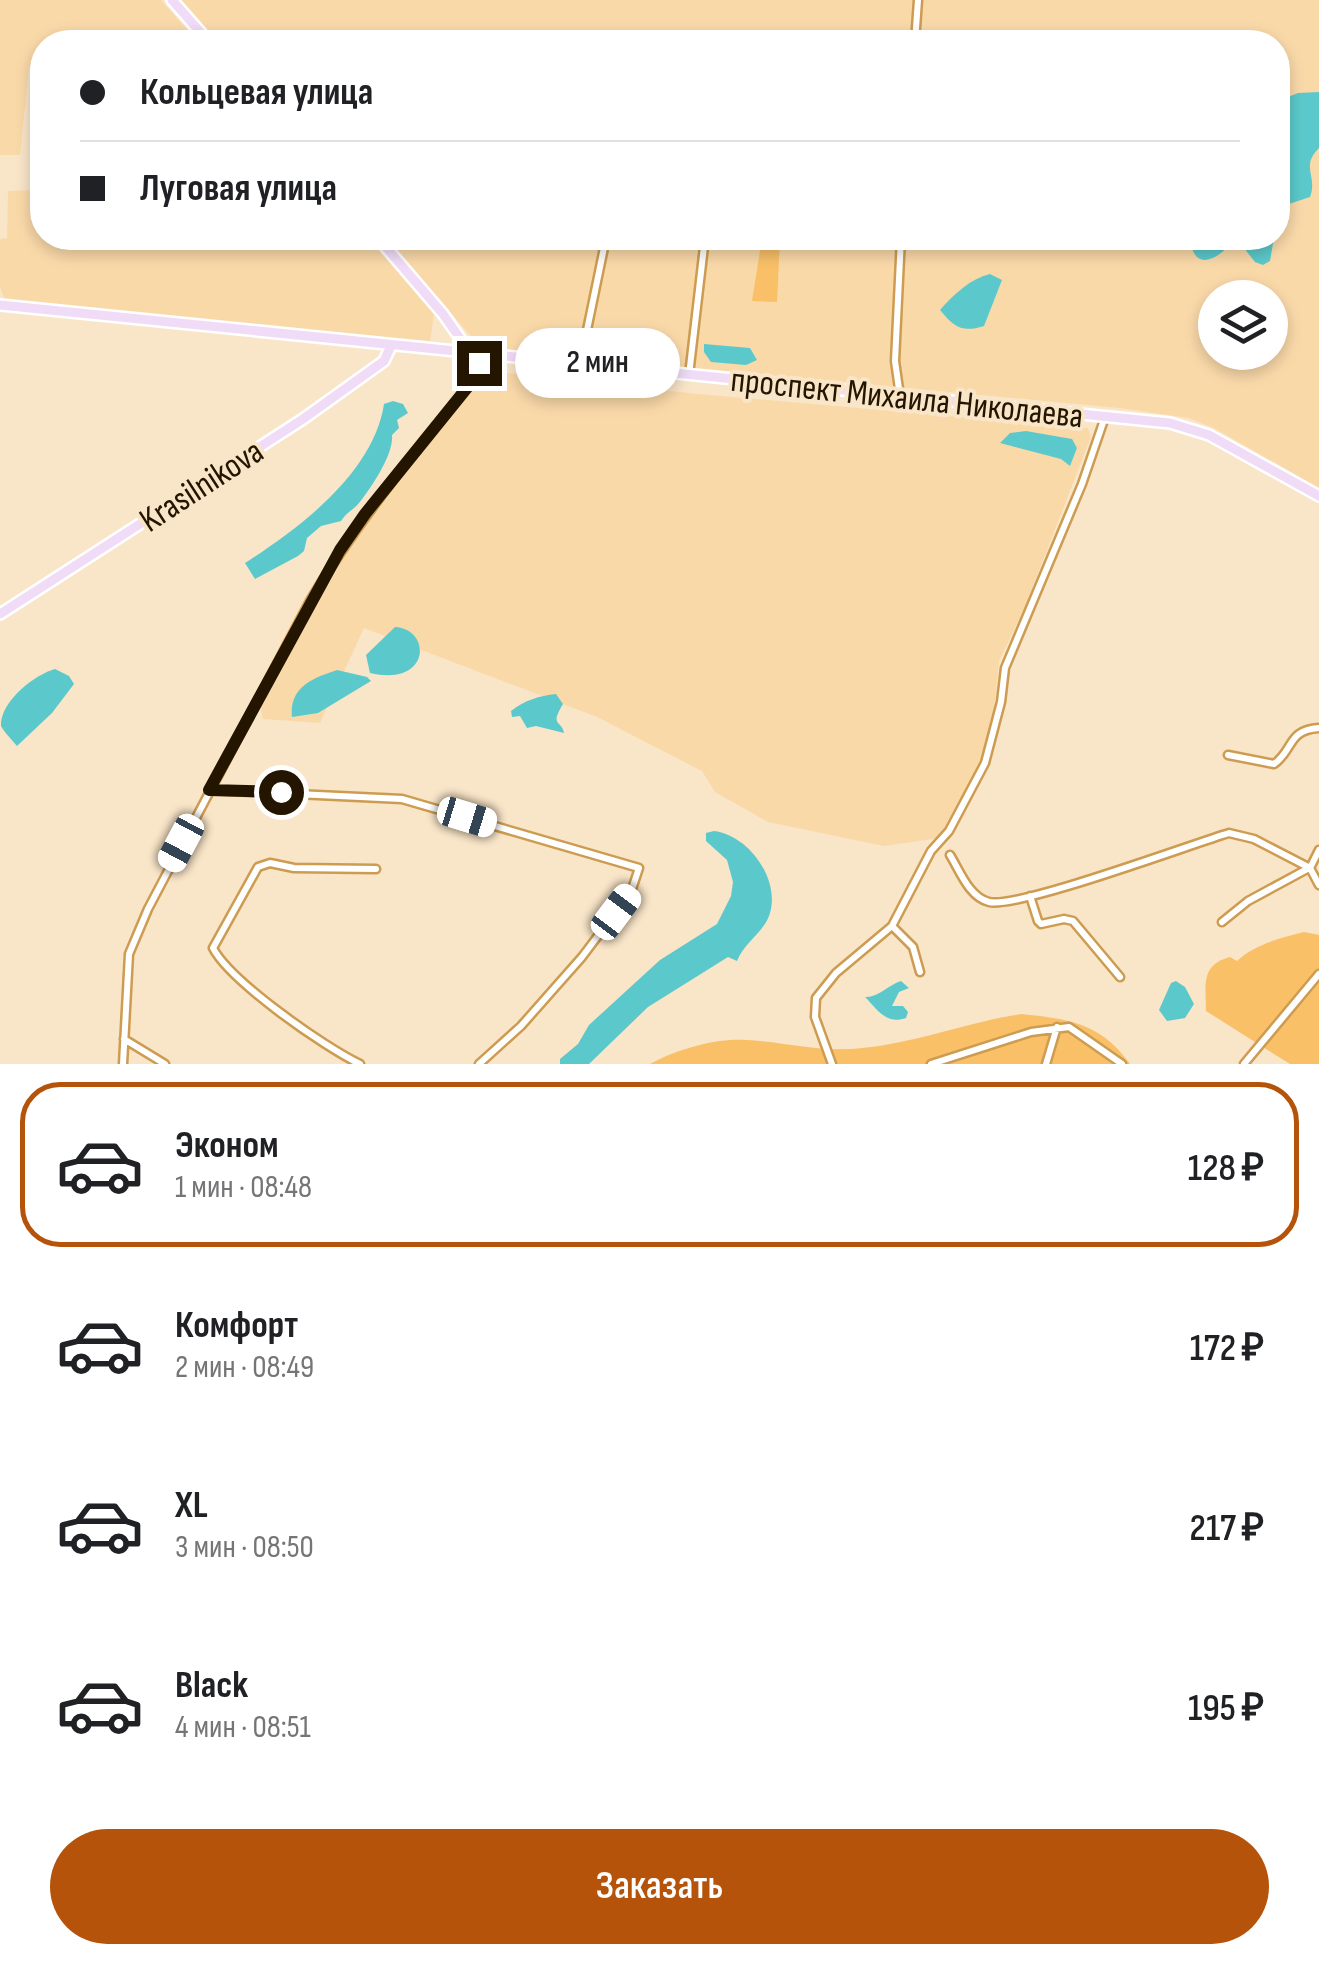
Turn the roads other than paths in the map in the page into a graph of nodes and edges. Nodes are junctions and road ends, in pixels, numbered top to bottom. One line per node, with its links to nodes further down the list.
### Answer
1 (172, 0): 3 (main road)
2 (918, 0): 4 (street)
3 (198, 30)
4 (916, 30)
5 (388, 250): 11 (main road)
6 (603, 250): 12 (street)
7 (705, 250): 13 (street)
8 (900, 250): 14 (street)
9 (0, 305): 10 (main road, проспект Михаила Николаева)
10 (390, 346): 11 (main road, проспект Михаила Николаева); 17 (main road, Krasilnikova)
11 (471, 354): 12 (main road, проспект Михаила Николаева); 20 (street)
12 (579, 365): 13 (main road, проспект Михаила Николаева)
13 (689, 376): 14 (main road, проспект Михаила Николаева)
14 (900, 397): 15 (main road, проспект Михаила Николаева)
15 (1105, 416): 16 (main road, проспект Михаила Николаева); 28 (street)
16 (1319, 496)
17 (0, 614)
18 (1319, 728): 19 (street)
19 (1228, 755)
20 (209, 790): 33 (street); 37 (street)
21 (1319, 850): 23 (street)
22 (950, 855): 26 (street)
23 (1310, 868): 25 (street); 26 (street); 27 (street)
24 (376, 869): 36 (street)
25 (1319, 885)
26 (1030, 896): 31 (street)
27 (1222, 922)
28 (892, 926): 29 (street); 38 (street)
29 (920, 972)
30 (1319, 974): 42 (street)
31 (1120, 977)
32 (1057, 1028): 39 (street); 40 (street); 41 (street)
33 (123, 1038): 34 (street); 35 (street)
34 (123, 1064)
35 (164, 1064)
36 (360, 1064)
37 (479, 1064)
38 (832, 1064)
39 (932, 1064)
40 (1046, 1064)
41 (1122, 1064)
42 (1244, 1064)

